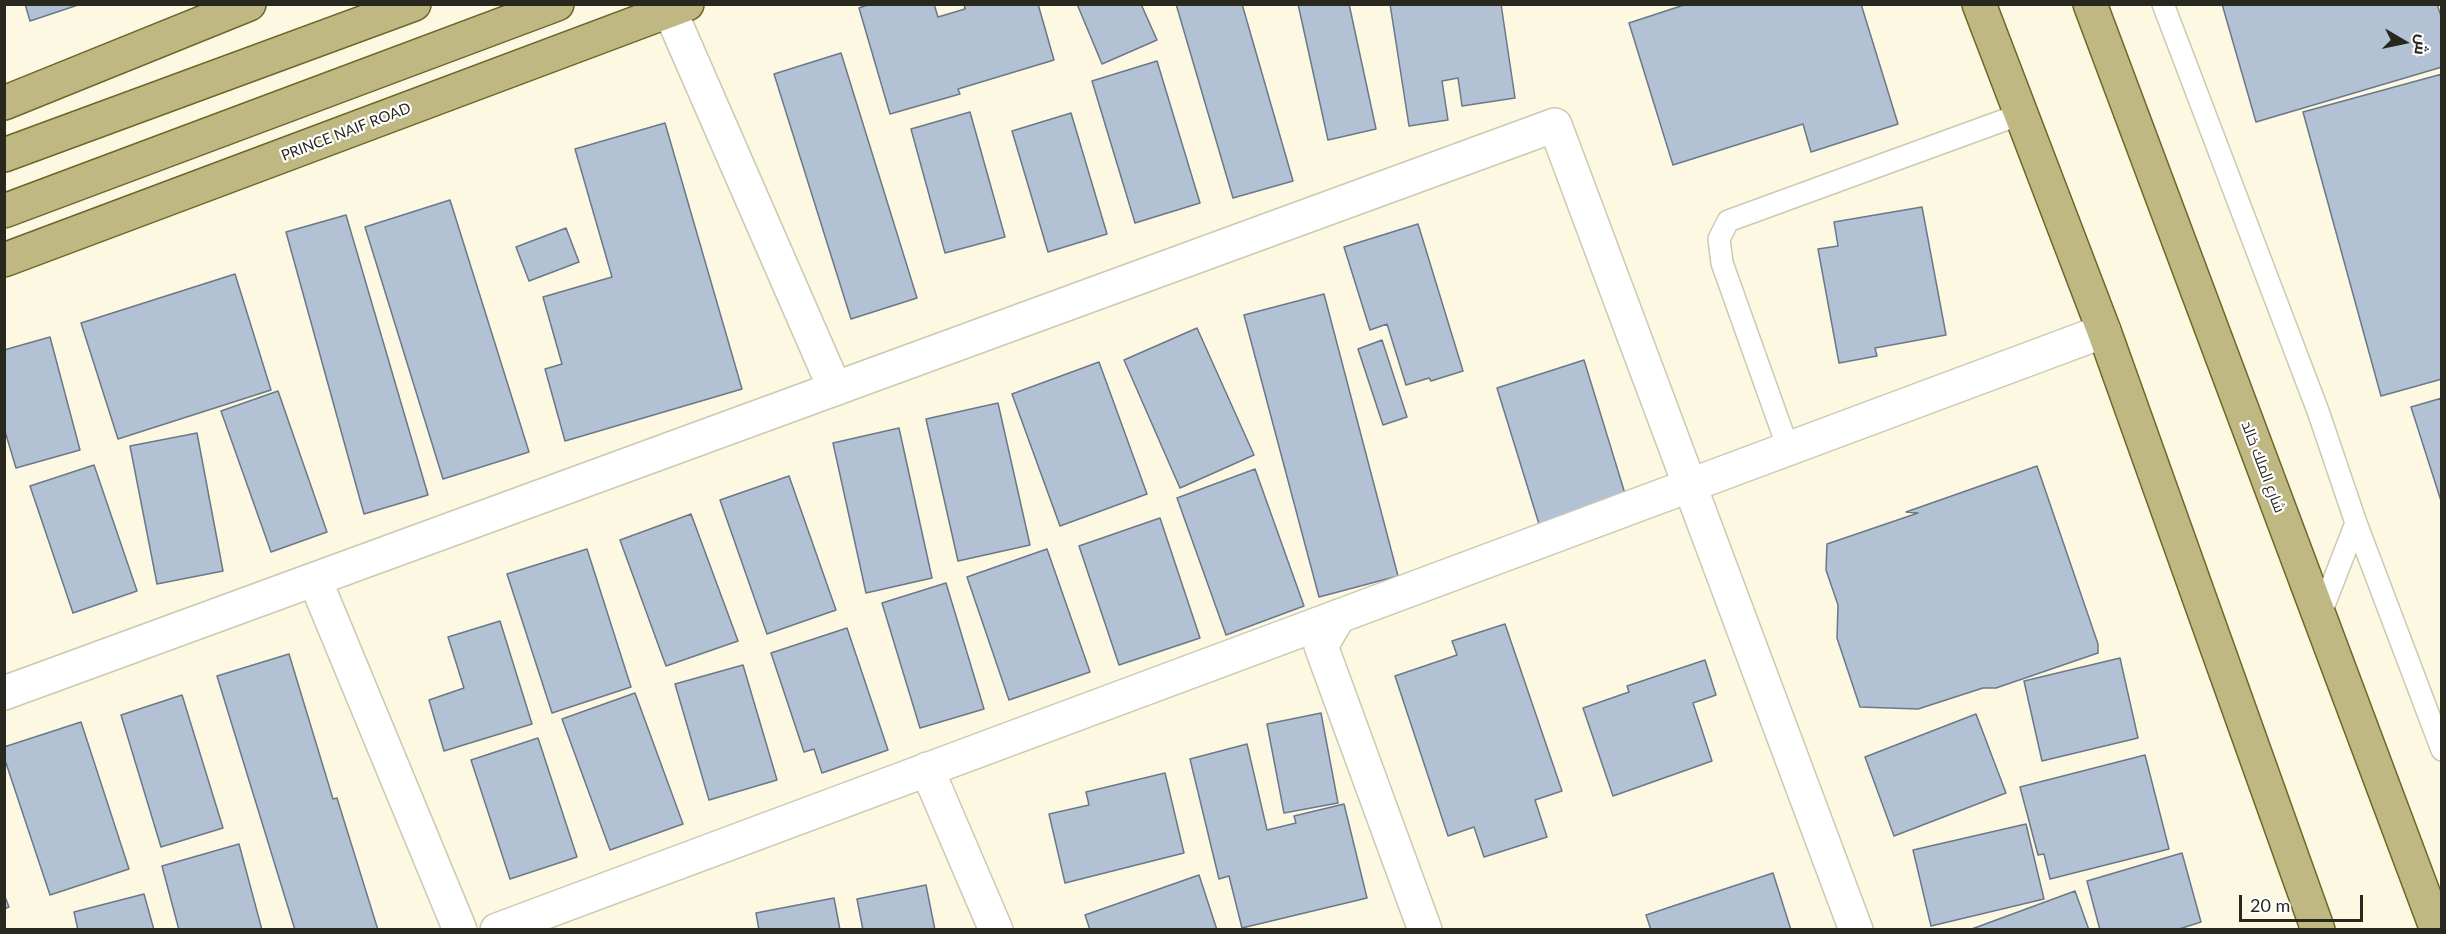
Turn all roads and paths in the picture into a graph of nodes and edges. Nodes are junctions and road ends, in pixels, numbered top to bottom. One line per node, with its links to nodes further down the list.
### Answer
1 (249, 4): 8 (main road)
2 (414, 4): 10 (main road)
3 (556, 4): 11 (main road)
4 (1979, 4): 9 (main road)
5 (2090, 4): 20 (main road, شارع الملك خالد)
6 (2163, 4): 17 (lane)
7 (679, 8): 12 (main road, PRINCE NAIF ROAD); 14 (street)
8 (4, 103)
9 (2021, 114): 13 (main road); 15 (lane)
10 (4, 154)
11 (4, 211)
12 (4, 260)
13 (2104, 331): 15 (street); 29 (main road)
14 (834, 389): 16 (street); 18 (street)
15 (1788, 448): 16 (street)
16 (1690, 485): 19 (street); 28 (street)
17 (2356, 522): 20 (lane); 22 (lane)
18 (315, 580): 21 (street); 24 (street)
19 (1339, 616): 23 (street); 27 (street)
20 (2319, 618): 30 (main road, شارع الملك خالد)
21 (4, 693)
22 (2442, 750)
23 (927, 769): 25 (street); 26 (street)
24 (460, 930)
25 (497, 930)
26 (996, 930)
27 (1425, 930)
28 (1856, 930)
29 (2318, 930)
30 (2437, 930)

